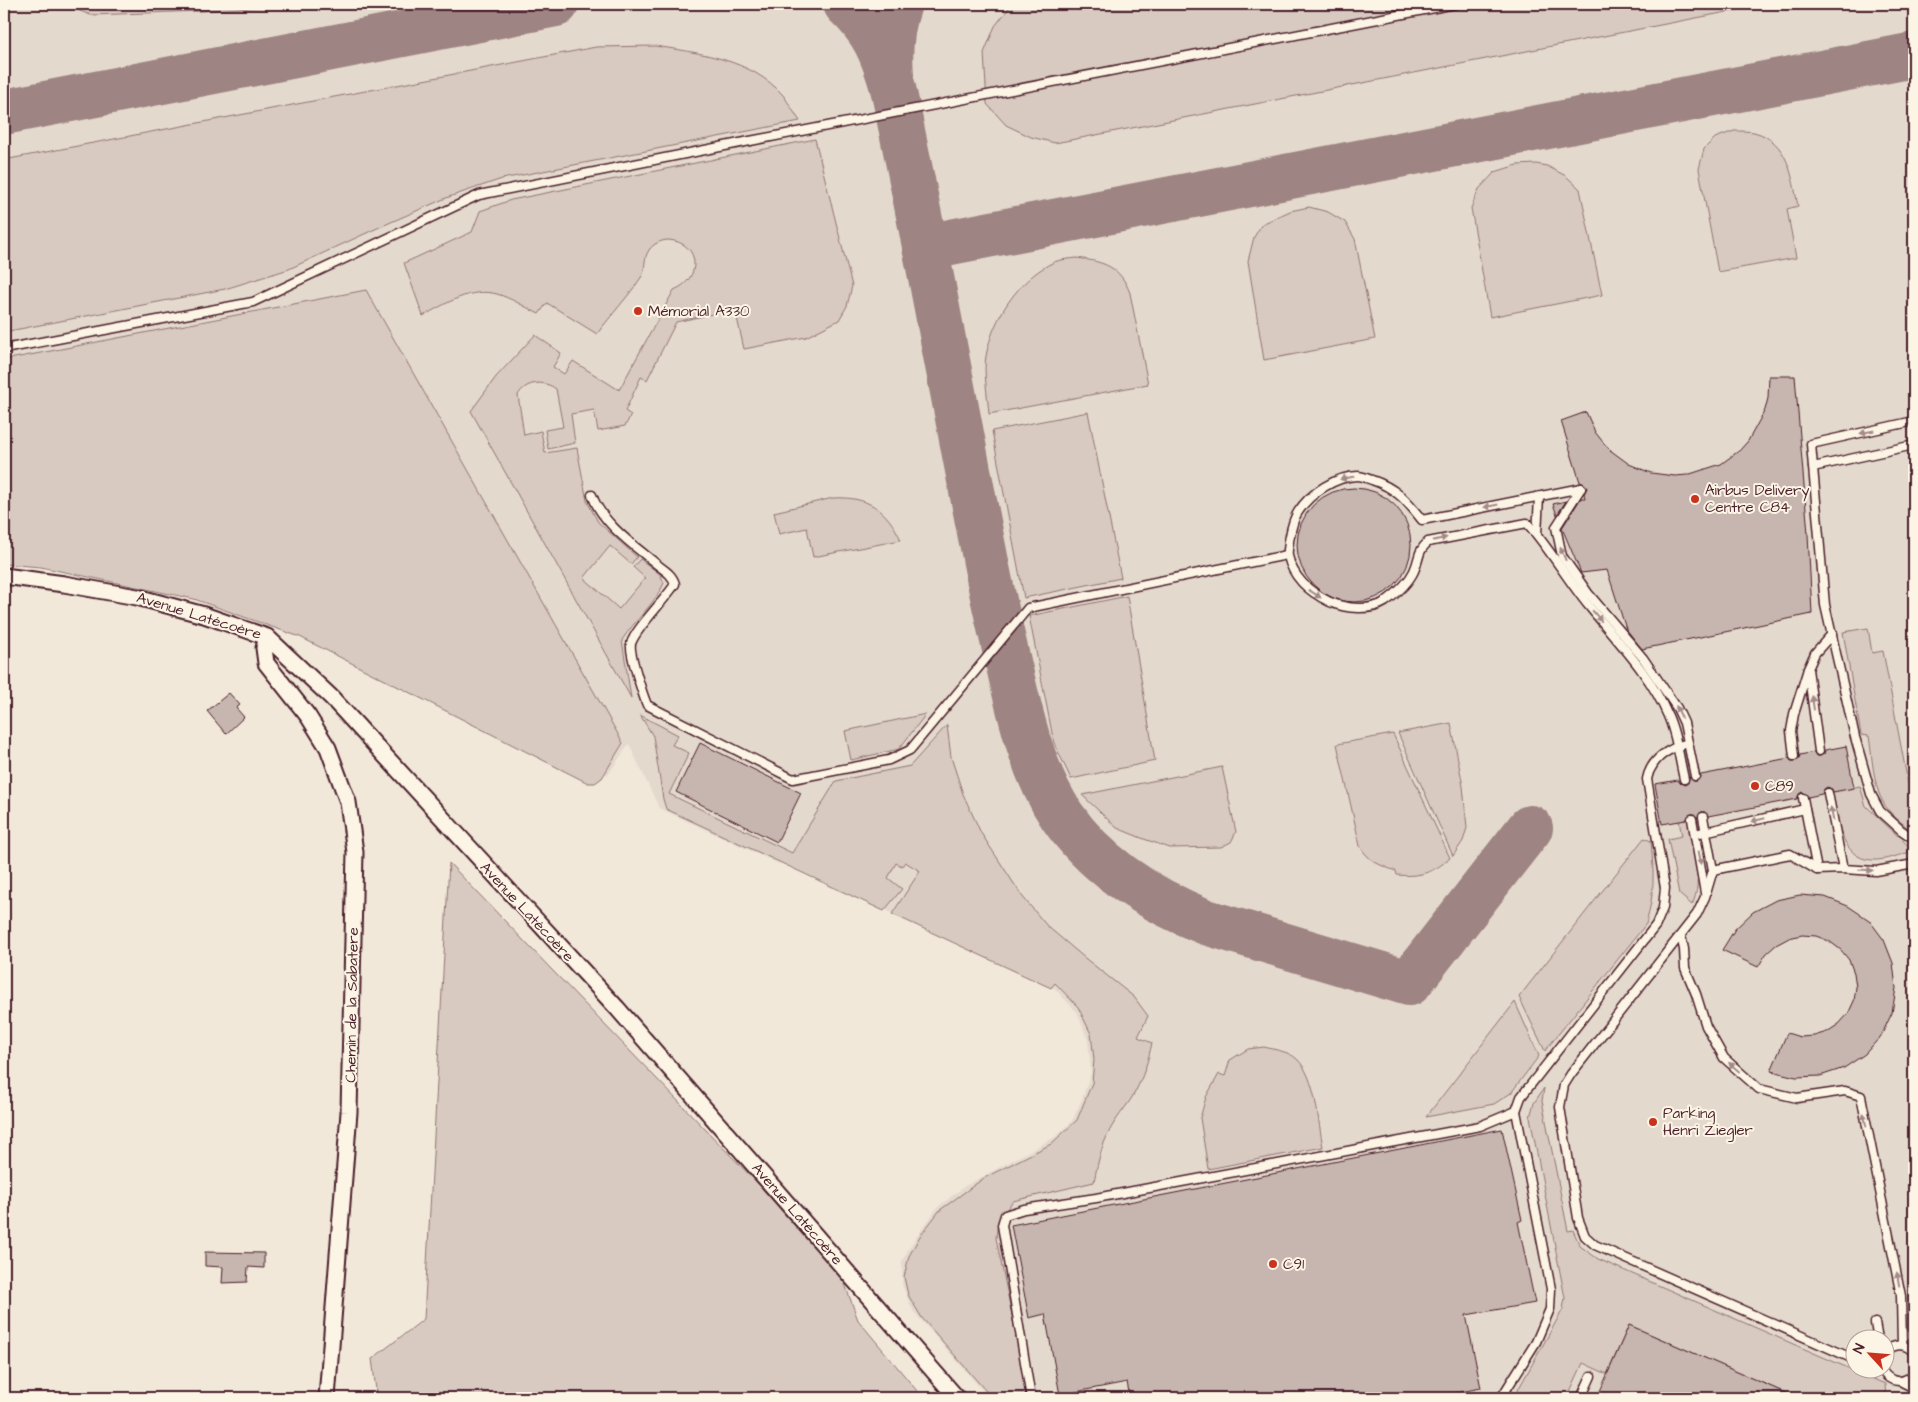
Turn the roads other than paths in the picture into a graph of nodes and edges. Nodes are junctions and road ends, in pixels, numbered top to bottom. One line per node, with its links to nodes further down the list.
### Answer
1 (1455, 4): 2 (lane)
2 (4, 349)
3 (1914, 421): 5 (lane, one-way to 5)
4 (1914, 445): 5 (lane)
5 (1813, 467): 11 (lane)
6 (592, 496): 9 (lane)
7 (1539, 497): 8 (lane); 9 (lane, one-way to 9); 14 (lane, one-way to 7)
8 (1537, 534): 9 (lane, one-way to 8); 15 (lane, one-way to 15)
9 (1287, 555)
10 (4, 576): 12 (street, Avenue Latécoère)
11 (1832, 634): 13 (lane); 27 (lane)
12 (267, 637): 45 (street, Chemin de la Sabatere); 46 (street, Avenue Latécoère)
13 (1808, 669): 16 (lane, one-way to 13); 17 (lane)
14 (1688, 743): 15 (lane); 18 (lane)
15 (1677, 746): 19 (lane); 34 (lane)
16 (1819, 751)
17 (1794, 756)
18 (1695, 776)
19 (1684, 779)
20 (1828, 793): 29 (lane, one-way to 20)
21 (1803, 798): 22 (lane)
22 (1805, 809): 25 (lane, one-way to 25); 31 (lane)
23 (1703, 817): 25 (lane)
24 (1692, 819): 26 (lane)
25 (1706, 831): 26 (lane); 30 (lane)
26 (1695, 834): 32 (lane, one-way to 32)
27 (1914, 839)
28 (1914, 864): 29 (lane, one-way to 28)
29 (1843, 869): 31 (lane)
30 (1713, 870): 31 (lane); 32 (lane)
31 (1817, 870)
32 (1705, 898): 33 (lane)
33 (1681, 936): 38 (lane, one-way to 33); 39 (lane)
34 (1516, 1111): 47 (lane); 48 (lane)
35 (1875, 1323): 36 (lane)
36 (1876, 1330)
37 (1914, 1340): 38 (lane)
38 (1908, 1348)
39 (1846, 1356)
40 (1914, 1374): 43 (lane)
41 (1591, 1376): 49 (lane)
42 (1893, 1380): 43 (lane)
43 (1900, 1382): 44 (lane)
44 (1914, 1388)
45 (327, 1398)
46 (958, 1398)
47 (1033, 1398)
48 (1501, 1398)
49 (1581, 1398)

